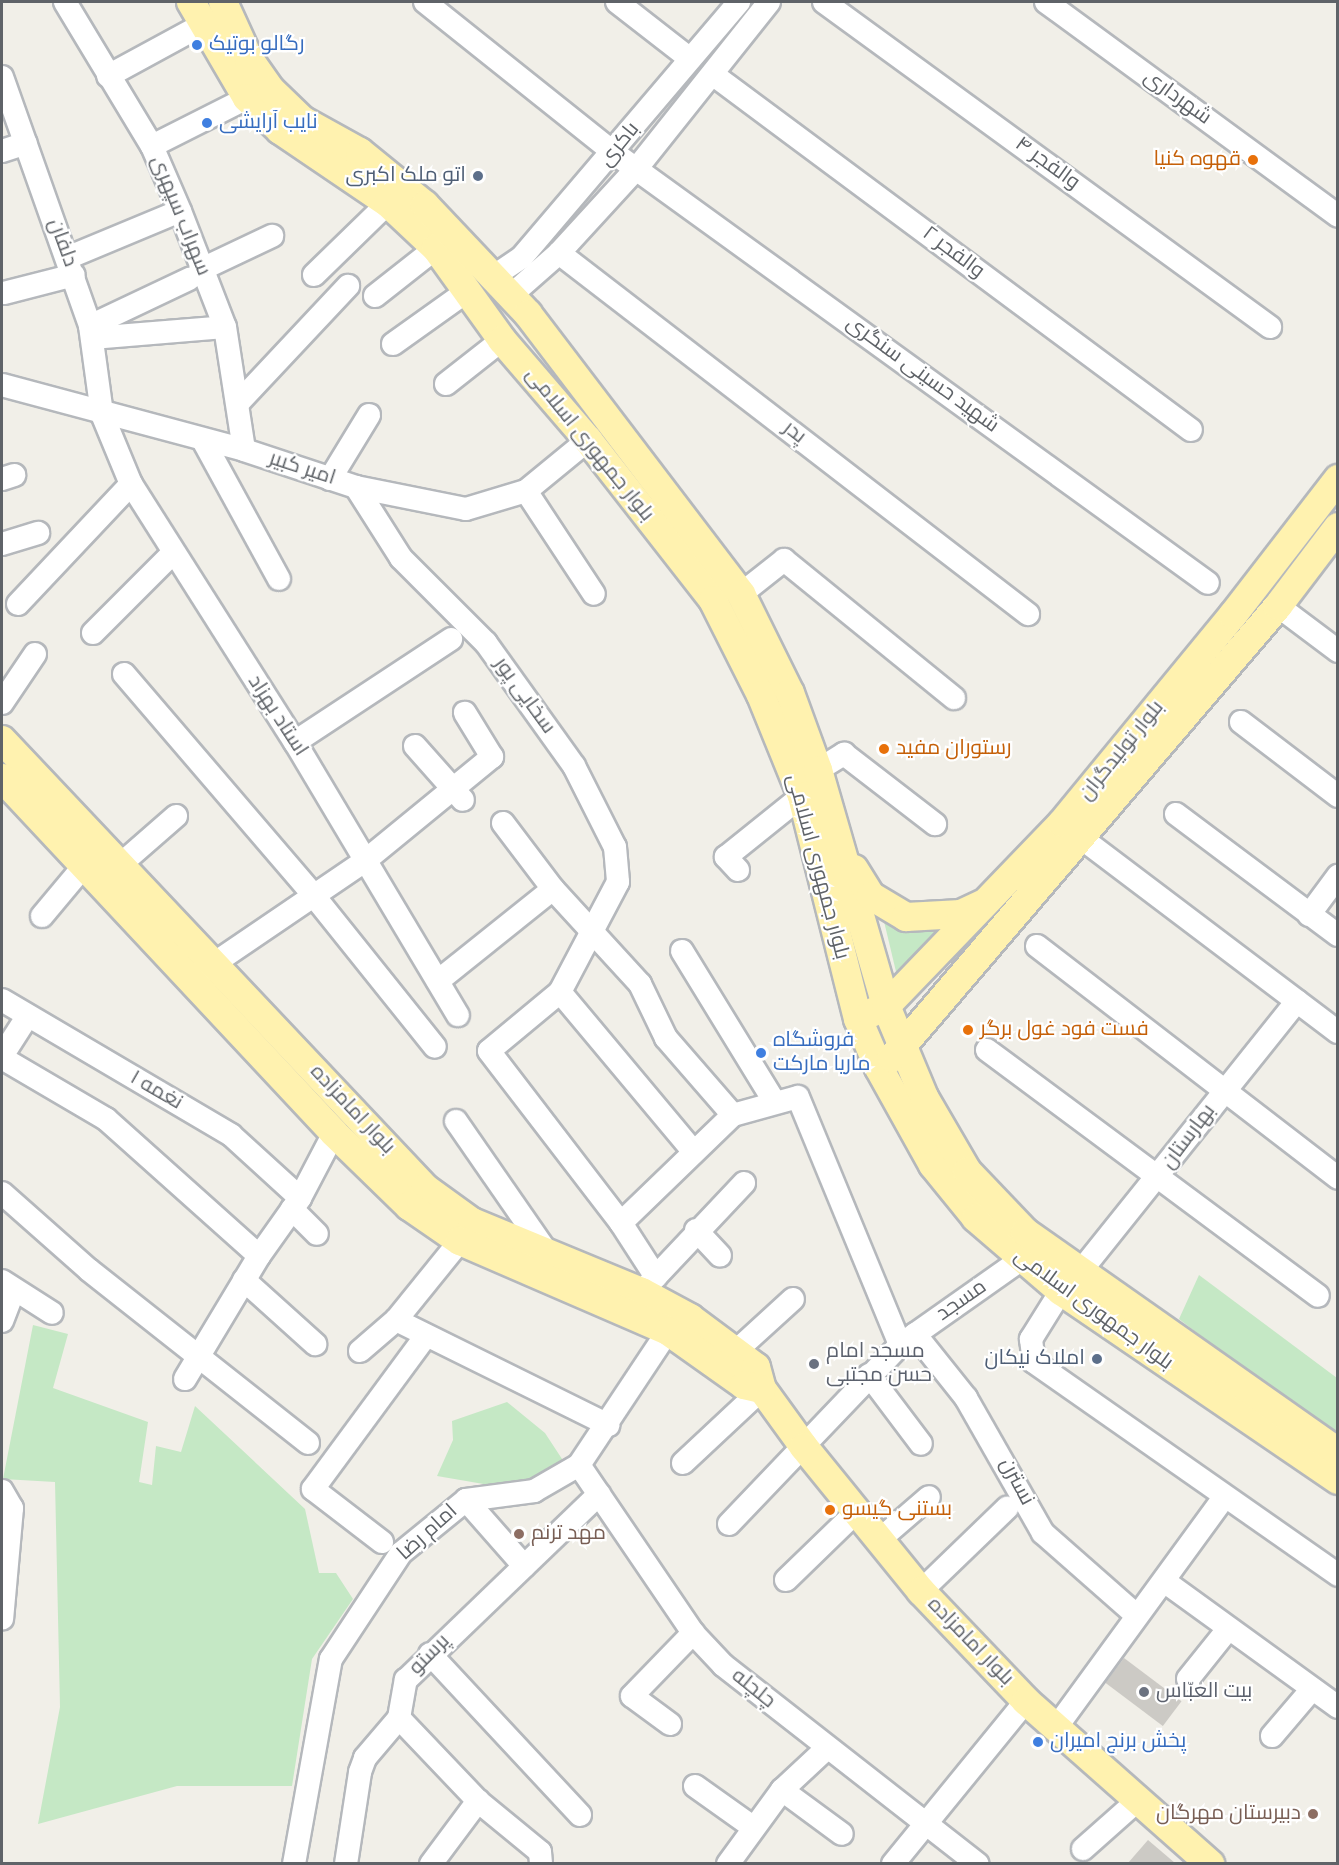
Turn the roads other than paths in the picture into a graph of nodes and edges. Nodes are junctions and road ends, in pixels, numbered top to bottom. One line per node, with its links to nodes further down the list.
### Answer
1 (65, 2): 12 (street, سهراب سپهری)
2 (223, 2): 34 (main road, بلوار جمهوری اسلامی)
3 (425, 2): 18 (street, شهید حسینی سنگری)
4 (617, 2): 10 (street)
5 (739, 2): 10 (street, باکری)
6 (769, 2): 13 (street)
7 (824, 2): 36 (street, والفجر ۴)
8 (1046, 2): 22 (street, شهرداری)
9 (196, 13): 12 (street); 14 (main road, بلوار جمهوری اسلامی)
10 (689, 58): 18 (street, باکری)
11 (2, 76): 15 (street, دلفان)
12 (108, 76): 16 (street, سهراب سپهری)
13 (715, 76): 19 (street); 45 (street, والفجر ۲)
14 (247, 98): 16 (street); 20 (main road, بلوار جمهوری اسلامی)
15 (26, 143): 17 (street); 27 (street, دلفان)
16 (152, 146): 21 (street, سهراب سپهری)
17 (2, 151)
18 (614, 153): 19 (street, شهید حسینی سنگری); 26 (street, باکری)
19 (637, 168): 25 (street); 59 (street, شهید حسینی سنگری)
20 (388, 204): 24 (main road, بلوار جمهوری اسلامی); 29 (street)
21 (180, 212): 27 (street); 28 (street, سهراب سپهری)
22 (1338, 216)
23 (272, 236): 28 (street)
24 (436, 248): 31 (main road, بلوار جمهوری اسلامی); 33 (street)
25 (559, 253): 26 (street); 64 (street, پدر)
26 (530, 265): 34 (street)
27 (70, 266): 32 (street); 37 (street, دلفان)
28 (195, 274): 35 (street, سهراب سپهری); 37 (street)
29 (314, 275)
30 (348, 286): 42 (street)
31 (466, 292): 38 (main road, بلوار جمهوری اسلامی); 39 (street)
32 (4, 293)
33 (375, 296)
34 (510, 296): 38 (main road); 61 (main road, بلوار جمهوری اسلامی)
35 (225, 327): 37 (street); 42 (street, سهراب سپهری)
36 (1270, 327)
37 (91, 332): 43 (street, دلفان)
38 (502, 340): 40 (street); 46 (main road, بلوار جمهوری اسلامی)
39 (393, 344)
40 (446, 384)
41 (2, 385): 43 (street, امیر کبیر)
42 (240, 401): 48 (street, سهراب سپهری)
43 (102, 414): 47 (street, امیر کبیر); 51 (street, استاد بهزاد)
44 (369, 415): 49 (street)
45 (1191, 430)
46 (588, 440): 53 (street, امیر کبیر); 80 (main road, بلوار جمهوری اسلامی)
47 (204, 442): 48 (street, امیر کبیر); 58 (street)
48 (244, 450): 49 (street, امیر کبیر)
49 (330, 478): 52 (street, امیر کبیر)
50 (1338, 478): 86 (main road, بلوار تولیدگران)
51 (131, 484): 57 (street, استاد بهزاد); 62 (street)
52 (356, 487): 53 (street, امیر کبیر); 98 (street, سخایی پور)
53 (526, 490): 60 (street)
54 (1338, 527): 63 (main road, بلوار تولیدگران)
55 (38, 533): 56 (street)
56 (2, 544)
57 (172, 554): 65 (street); 75 (street, استاد بهزاد)
58 (279, 579)
59 (1208, 583)
60 (594, 594)
61 (741, 594): 70 (street); 77 (main road, بلوار جمهوری اسلامی)
62 (18, 604)
63 (1278, 606): 67 (street); 86 (main road, بلوار تولیدگران)
64 (1028, 614)
65 (93, 633)
66 (451, 639): 75 (street)
67 (1338, 651)
68 (35, 654): 71 (street)
69 (124, 674): 94 (street)
70 (954, 698)
71 (2, 703)
72 (465, 713): 79 (street)
73 (1241, 722): 81 (street)
74 (2, 740): 89 (main road, بلوار امامزاده)
75 (295, 742): 88 (street, استاد بهزاد)
76 (415, 746): 79 (street)
77 (818, 770): 85 (street); 87 (main road, بلوار جمهوری اسلامی)
78 (2, 778): 90 (main road, بلوار امامزاده)
79 (459, 794): 88 (street)
80 (802, 796): 91 (street); 111 (main road, بلوار جمهوری اسلامی)
81 (1338, 796)
82 (1176, 814): 96 (street)
83 (176, 816): 89 (street)
84 (503, 823): 93 (street)
85 (935, 824)
86 (1071, 830): 95 (main road, بلوار تولیدگران); 107 (street); 114 (main road, بلوار تولیدگران)
87 (840, 844): 95 (main road); 108 (main road, بلوار جمهوری اسلامی)
88 (366, 860): 94 (street); 104 (street, استاد بهزاد)
89 (121, 864): 102 (main road, بلوار امامزاده)
90 (83, 867): 97 (street); 103 (main road, بلوار امامزاده)
91 (738, 870)
92 (1338, 876): 96 (street)
93 (553, 889): 98 (street); 104 (street)
94 (314, 896): 102 (street); 113 (street)
95 (990, 901): 108 (main road, بلوار تولیدگران)
96 (1310, 915): 99 (street)
97 (42, 916)
98 (594, 932): 105 (street, سخایی پور); 120 (street)
99 (1338, 935)
100 (1037, 946): 118 (street)
101 (682, 951): 119 (street)
102 (215, 962): 103 (street); 133 (main road, بلوار امامزاده)
103 (192, 980): 122 (main road, بلوار امامزاده)
104 (438, 981): 109 (street, استاد بهزاد)
105 (560, 992): 123 (street); 129 (street)
106 (2, 1000): 110 (street, نغمه ۱)
107 (1297, 1000): 112 (street); 118 (street, بهارستان)
108 (886, 1006): 111 (main road); 114 (main road, بلوار جمهوری اسلامی)
109 (458, 1015)
110 (27, 1017): 116 (street); 128 (street, نغمه ۱)
111 (858, 1019): 117 (main road, بلوار جمهوری اسلامی)
112 (1338, 1032)
113 (435, 1047)
114 (904, 1050): 117 (main road, بلوار تولیدگران); 138 (main road, بلوار جمهوری اسلامی)
115 (987, 1050): 124 (street)
116 (2, 1057): 134 (street)
117 (879, 1068): 136 (main road, بلوار جمهوری اسلامی)
118 (1224, 1091): 124 (street, بهارستان); 125 (street)
119 (774, 1101): 120 (street); 148 (street, نسترن)
120 (733, 1115): 123 (street)
121 (456, 1121): 133 (street)
122 (334, 1133): 128 (street); 132 (main road, بلوار امامزاده)
123 (693, 1151): 129 (street)
124 (1160, 1176): 138 (street, بهارستان); 141 (street)
125 (1338, 1178)
126 (744, 1183): 130 (street)
127 (2, 1193): 152 (street)
128 (296, 1204): 131 (street, نغمه ۱); 134 (street)
129 (621, 1223): 139 (street)
130 (696, 1230): 135 (street); 139 (street)
131 (317, 1234)
132 (460, 1241): 145 (street); 146 (main road, بلوار امامزاده)
133 (548, 1254): 139 (main road, بلوار امامزاده)
134 (259, 1256): 137 (street)
135 (720, 1256)
136 (1022, 1259): 138 (main road, بلوار جمهوری اسلامی); 148 (street, مسجد)
137 (244, 1280): 149 (street); 152 (street)
138 (1071, 1281): 157 (main road, بلوار جمهوری اسلامی); 168 (street, بهارستان)
139 (649, 1284): 151 (main road, بلوار امامزاده)
140 (8, 1286): 143 (street); 144 (street)
141 (1318, 1296)
142 (793, 1299): 151 (street)
143 (52, 1312)
144 (2, 1320)
145 (396, 1320): 147 (street); 150 (street)
146 (668, 1331): 155 (main road, بلوار امامزاده); 156 (street, امام رضا)
147 (425, 1337): 156 (street); 174 (street)
148 (907, 1340): 153 (street, مسجد); 180 (street, نسترن)
149 (315, 1344)
150 (360, 1351)
151 (736, 1351): 155 (main road, بلوار امامزاده)
152 (198, 1355): 154 (street); 158 (street)
153 (869, 1375): 159 (street); 160 (street, مسجد)
154 (185, 1379)
155 (762, 1389): 160 (main road, بلوار امامزاده); 162 (street)
156 (608, 1425): 163 (street, امام رضا)
157 (1295, 1439): 161 (main road, بلوار جمهوری اسلامی); 164 (main road, بلوار جمهوری اسلامی)
158 (308, 1443)
159 (921, 1444)
160 (804, 1447): 171 (main road, بلوار امامزاده); 172 (street, مسجد)
161 (1338, 1452)
162 (683, 1463)
163 (579, 1465): 166 (street, چلچله); 169 (street, امام رضا)
164 (1338, 1480)
165 (2, 1491): 181 (street)
166 (599, 1494): 175 (street, پرستو); 183 (street, چلچله)
167 (929, 1497): 173 (street)
168 (1224, 1497): 176 (street, بهارستان); 178 (street)
169 (466, 1500): 175 (street); 204 (street, امام رضا)
170 (1007, 1508): 179 (street)
171 (854, 1514): 173 (main road, بلوار امامزاده); 177 (street)
172 (729, 1524)
173 (878, 1541): 179 (main road, بلوار امامزاده)
174 (382, 1542)
175 (525, 1566): 184 (street, پرستو)
176 (1338, 1575)
177 (786, 1580)
178 (1164, 1581): 180 (street); 182 (street)
179 (921, 1591): 187 (main road, بلوار امامزاده)
180 (1135, 1614): 191 (street)
181 (2, 1619)
182 (1228, 1629): 185 (street); 186 (street)
183 (693, 1633): 190 (street); 193 (street, چلچله)
184 (430, 1654): 189 (street, پرستو); 198 (street)
185 (1188, 1679)
186 (1312, 1689): 188 (street); 192 (street)
187 (1026, 1701): 191 (main road, بلوار امامزاده); 199 (street)
188 (1338, 1707)
189 (399, 1718): 196 (street); 205 (street, پرستو)
190 (670, 1724)
191 (1058, 1725): 197 (main road, بلوار امامزاده)
192 (1272, 1736)
193 (827, 1748): 195 (street); 199 (street, چلچله)
194 (695, 1786): 200 (street)
195 (782, 1790): 200 (street); 201 (street)
196 (478, 1801): 206 (street); 207 (street)
197 (1137, 1801): 202 (street); 210 (main road, بلوار امامزاده)
198 (580, 1815)
199 (924, 1822): 208 (street); 209 (street, چلچله)
200 (754, 1828): 203 (street)
201 (842, 1833)
202 (1083, 1849)
203 (734, 1861)
204 (294, 1863)
205 (346, 1863)
206 (431, 1863)
207 (541, 1863)
208 (893, 1863)
209 (978, 1863)
210 (1210, 1863)

